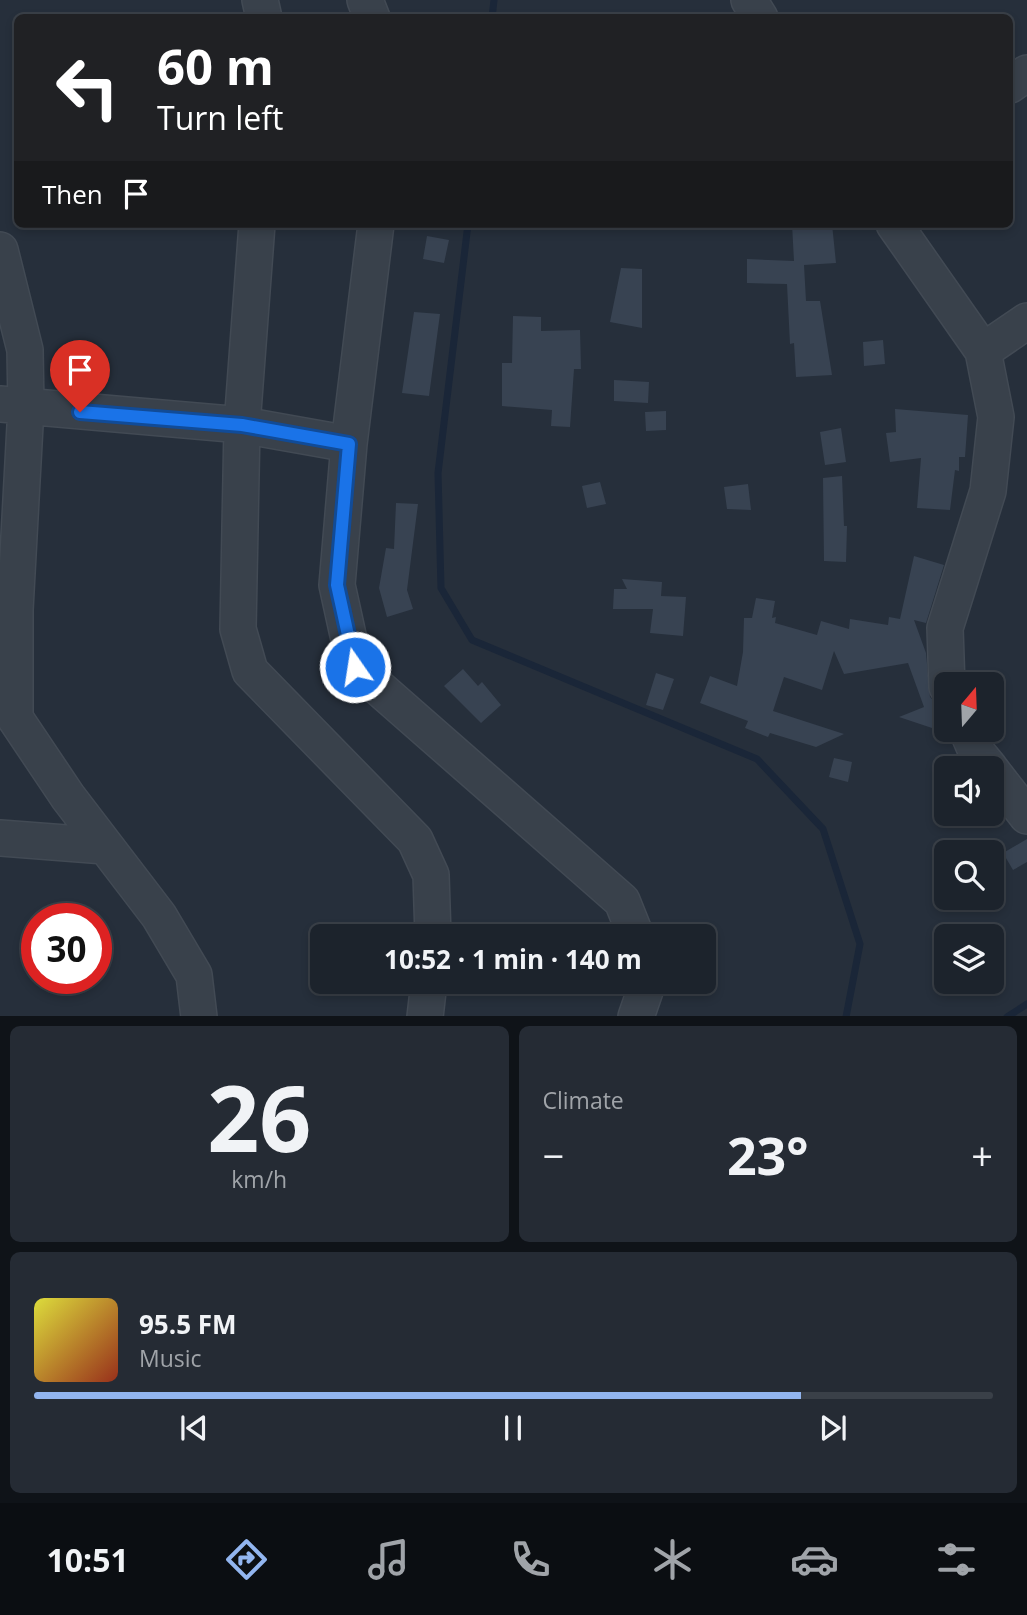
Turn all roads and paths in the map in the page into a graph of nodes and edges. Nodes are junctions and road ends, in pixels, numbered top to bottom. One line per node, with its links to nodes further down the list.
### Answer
1 (257, 228): 8 (street)
2 (376, 228): 9 (street)
3 (897, 228): 6 (street)
4 (0, 250): 7 (street)
5 (1027, 321): 6 (street)
6 (983, 351): 11 (street)
7 (13, 406): 8 (street); 10 (street)
8 (242, 425): 9 (street); 16 (street)
9 (349, 444): 17 (street)
10 (7, 633): 15 (street)
11 (946, 672)
12 (1004, 787): 13 (street)
13 (1027, 816)
14 (0, 838): 15 (street)
15 (105, 846): 20 (street)
16 (433, 924)
17 (631, 924)
18 (428, 994): 21 (street)
19 (644, 994): 22 (street)
20 (199, 1016)
21 (425, 1016)
22 (636, 1016)

